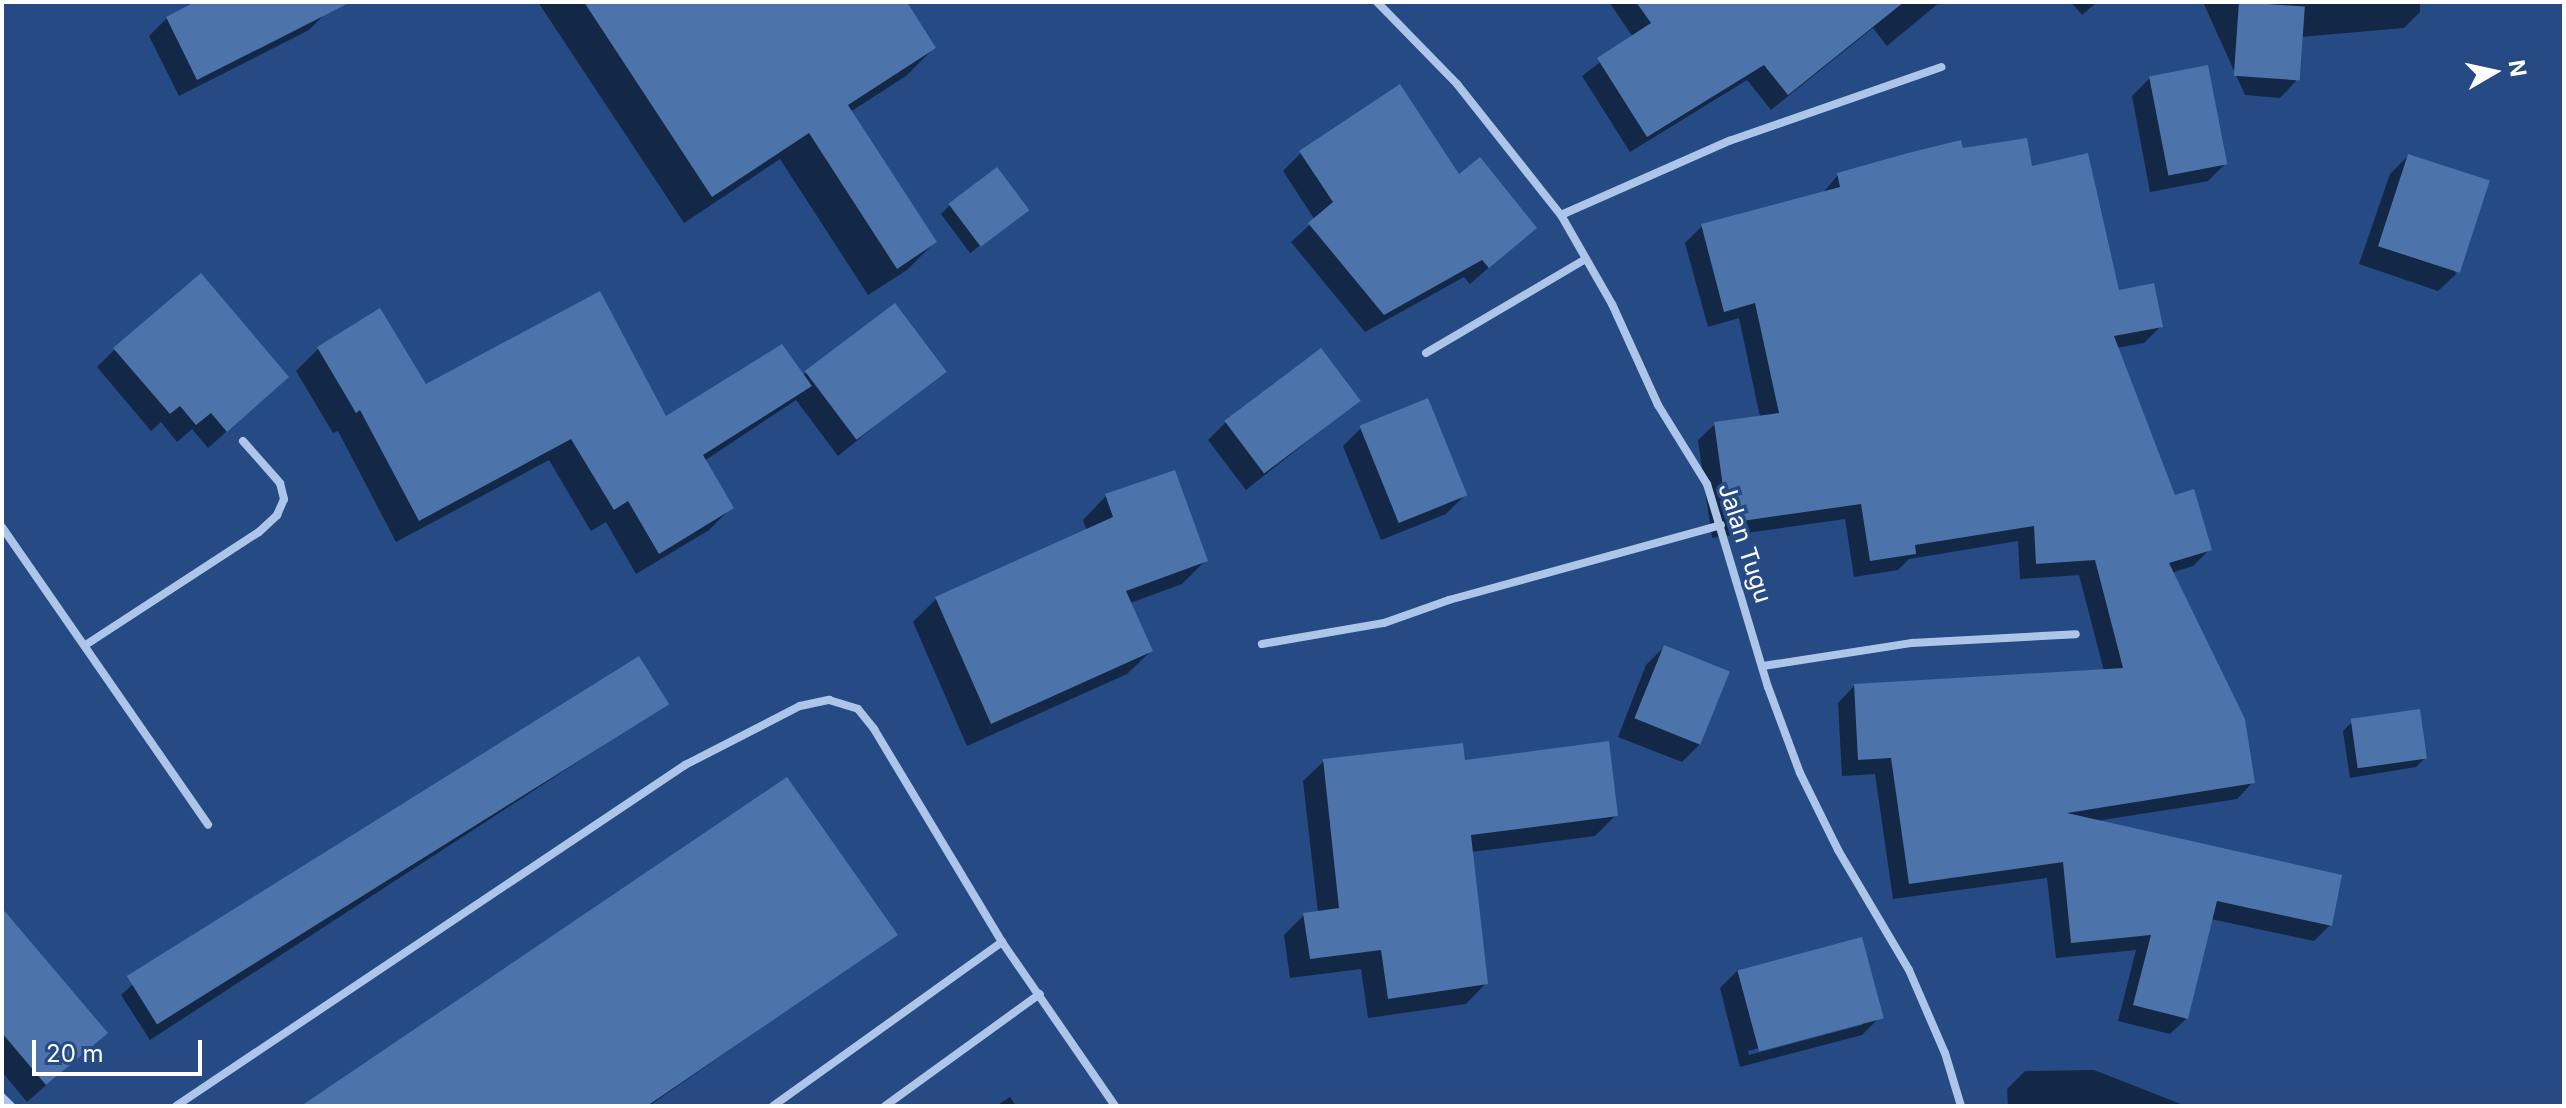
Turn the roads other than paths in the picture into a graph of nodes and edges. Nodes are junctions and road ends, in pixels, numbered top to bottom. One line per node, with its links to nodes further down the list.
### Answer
1 (1377, 2): 3 (street, Jalan Tugu)
2 (1942, 67): 3 (street)
3 (1561, 215): 4 (street, Jalan Tugu)
4 (1584, 260): 5 (street); 7 (street, Jalan Tugu)
5 (1426, 353)
6 (243, 441): 10 (street)
7 (1721, 525): 11 (street); 12 (street, Jalan Tugu)
8 (2, 527): 10 (street)
9 (2076, 634): 12 (street)
10 (87, 644): 13 (street)
11 (1262, 644)
12 (1763, 666): 22 (street, Jalan Tugu)
13 (208, 825)
14 (1002, 942): 15 (street); 18 (street); 19 (street)
15 (1040, 994): 20 (street); 21 (street)
16 (2, 1097): 17 (street)
17 (11, 1106)
18 (176, 1106)
19 (773, 1106)
20 (885, 1106)
21 (1115, 1106)
22 (1961, 1106)

